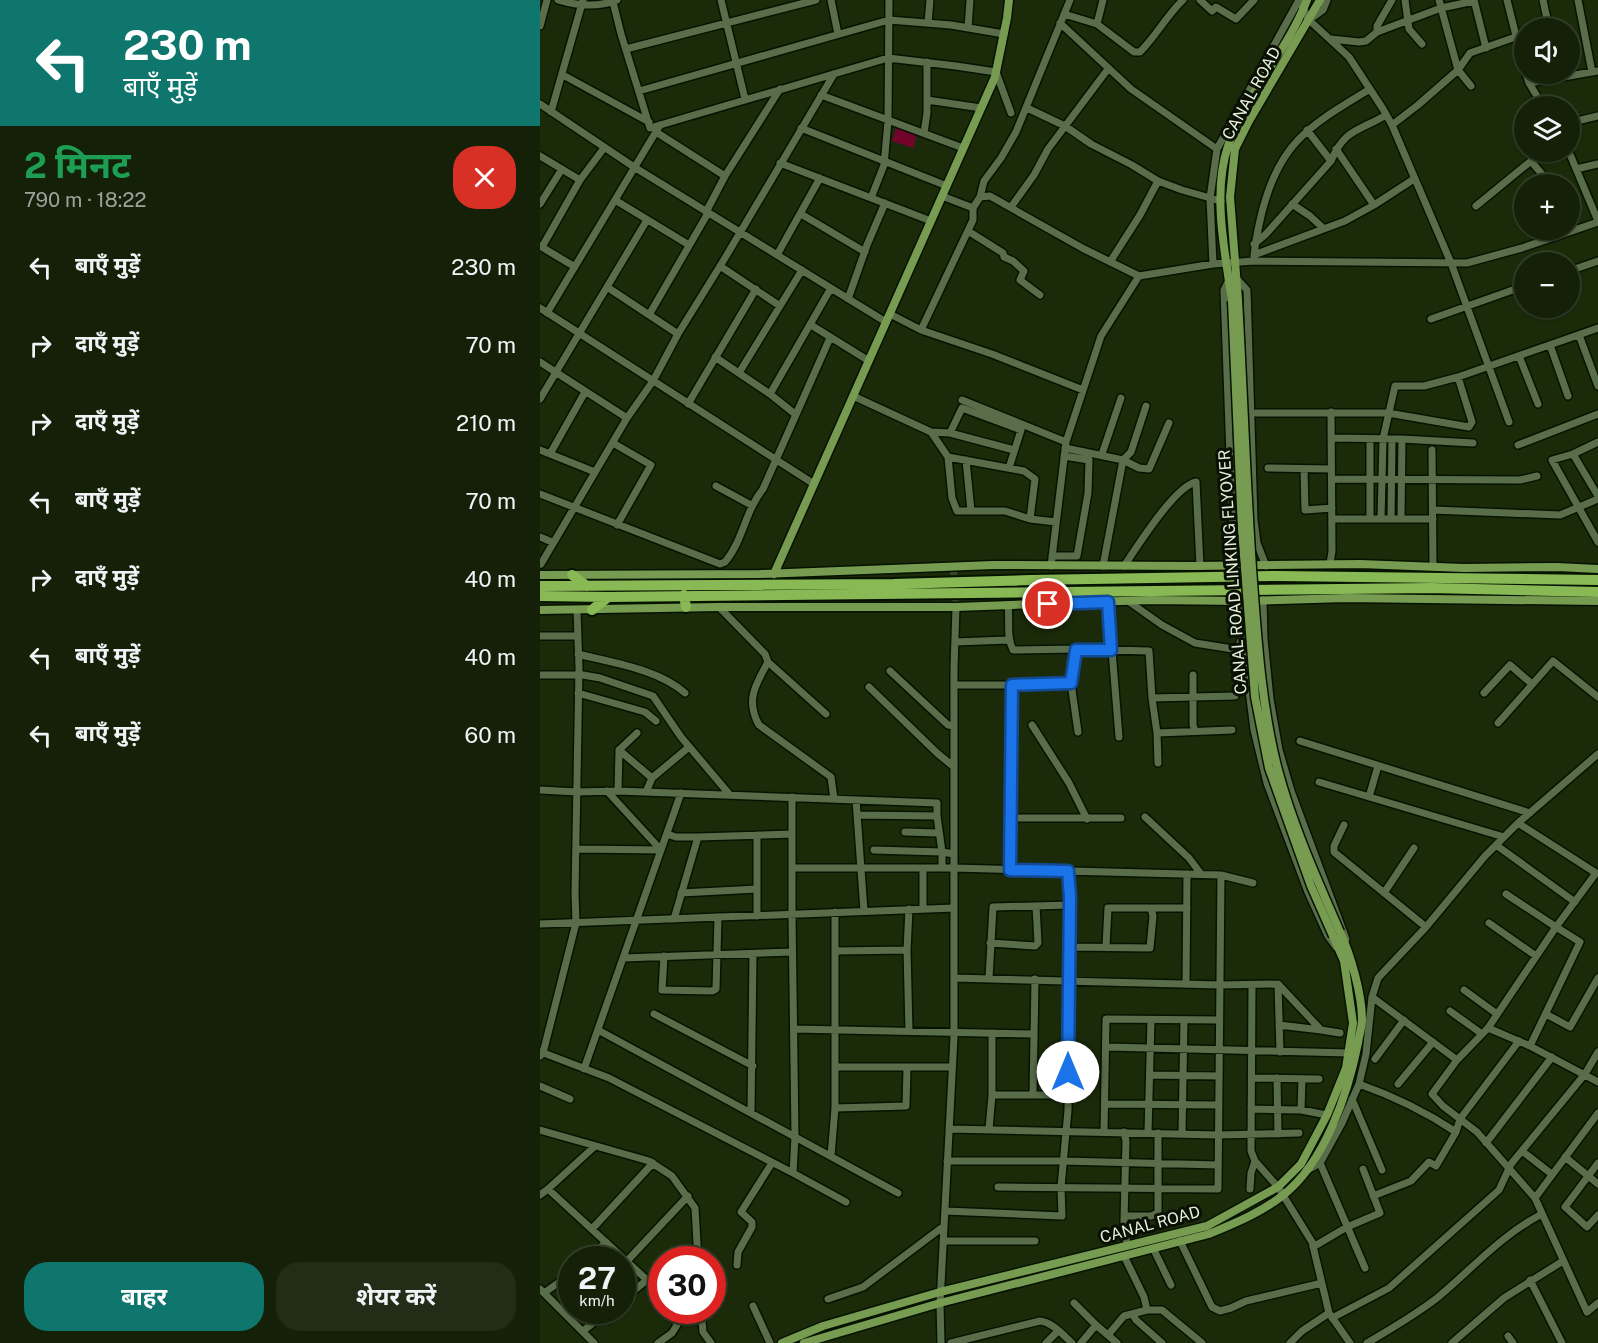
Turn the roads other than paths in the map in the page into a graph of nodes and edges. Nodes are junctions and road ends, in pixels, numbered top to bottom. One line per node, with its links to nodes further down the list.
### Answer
1 (547, 0): 37 (street)
2 (558, 0): 26 (street)
3 (721, 0): 33 (street)
4 (816, 0): 33 (street)
5 (831, 0): 41 (street)
6 (890, 0): 30 (street)
7 (930, 0): 34 (street)
8 (970, 0): 38 (street)
9 (1009, 0): 42 (main road)
10 (1070, 0): 28 (street)
11 (1103, 0): 36 (street)
12 (1183, 0): 36 (street)
13 (1200, 0): 14 (street)
14 (1254, 0)
15 (1320, 0): 31 (main road, CANAL ROAD)
16 (1327, 0): 31 (street)
17 (1392, 0): 39 (street)
18 (1405, 0): 32 (street)
19 (1439, 0): 27 (street)
20 (1474, 0): 27 (street); 46 (street)
21 (1507, 0): 40 (street)
22 (1543, 0): 29 (street)
23 (1578, 0): 54 (street)
24 (615, 1): 26 (street); 47 (street)
25 (1302, 2): 31 (street); 84 (street); 107 (main road, CANAL ROAD)
26 (582, 3): 57 (street)
27 (1441, 8): 32 (street); 52 (street)
28 (1064, 14): 35 (street); 36 (street)
29 (1546, 18)
30 (889, 20): 34 (street); 41 (street); 48 (street)
31 (1309, 20): 44 (street); 131 (main road, CANAL ROAD)
32 (1408, 21): 39 (street); 45 (street)
33 (727, 22): 47 (street); 50 (street)
34 (928, 23): 38 (street)
35 (1060, 23): 51 (street); 67 (street)
36 (1096, 24)
37 (540, 26)
38 (968, 28): 42 (street)
39 (1377, 32): 44 (street)
40 (1514, 32)
41 (838, 34): 50 (street)
42 (1004, 34): 53 (main road)
43 (1514, 37): 46 (street)
44 (1331, 39): 60 (street)
45 (1422, 44)
46 (1486, 48): 52 (street)
47 (626, 49): 61 (street)
48 (888, 58): 49 (street); 55 (street); 73 (street)
49 (927, 62): 53 (street); 64 (street)
50 (736, 64): 61 (street); 63 (street)
51 (1108, 69): 77 (street); 84 (street)
52 (1458, 70): 58 (street); 76 (street)
53 (996, 72): 66 (main road); 69 (street)
54 (1595, 72): 56 (street)
55 (834, 74): 59 (street); 62 (street)
56 (1580, 74)
57 (563, 75): 68 (street); 74 (street)
58 (1471, 86)
59 (780, 89): 63 (street); 96 (street)
60 (1370, 89): 70 (street); 79 (street)
61 (639, 91): 74 (street)
62 (821, 95): 73 (street); 78 (street)
63 (745, 99): 75 (street)
64 (927, 100): 66 (street); 81 (street)
65 (540, 104): 68 (street)
66 (981, 108): 83 (main road)
67 (1027, 108): 77 (street); 103 (street)
68 (551, 112): 82 (street)
69 (1011, 113)
70 (1386, 115): 76 (street); 85 (street)
71 (1598, 116): 72 (street)
72 (1580, 120)
73 (888, 121): 81 (street); 87 (street)
74 (649, 122): 75 (street)
75 (660, 125): 80 (street)
76 (1392, 125): 98 (street)
77 (1065, 126): 100 (street); 113 (street)
78 (801, 128): 87 (street); 91 (street)
79 (1307, 130): 88 (street); 123 (street)
80 (656, 132): 93 (street); 96 (street)
81 (924, 133): 83 (street)
82 (604, 148): 93 (street); 99 (street)
83 (963, 148): 101 (main road)
84 (1217, 149): 105 (street)
85 (1336, 149): 88 (street); 111 (street)
86 (540, 156): 94 (street)
87 (885, 160): 101 (street); 104 (street)
88 (1331, 161): 110 (street)
89 (1530, 162): 112 (street)
90 (1573, 162): 95 (street)
91 (780, 163): 97 (street); 122 (street)
92 (1598, 164): 95 (street)
93 (634, 167): 106 (street); 115 (street)
94 (562, 169): 99 (street); 109 (street)
95 (1576, 169): 119 (street)
96 (725, 176): 115 (street)
97 (820, 178): 104 (street); 116 (street)
98 (1414, 179): 111 (street); 132 (street)
99 (580, 180): 125 (street)
100 (1158, 181): 105 (street); 130 (street)
101 (947, 186): 102 (main road)
102 (942, 196): 114 (street); 118 (main road)
103 (980, 197): 113 (street); 114 (street)
104 (872, 198): 108 (street)
105 (1210, 198): 107 (street); 133 (street)
106 (615, 200): 117 (street); 135 (street)
107 (1221, 201): 131 (main road, CANAL ROAD)
108 (885, 203): 118 (street); 126 (street)
109 (540, 204)
110 (1292, 204): 120 (street); 123 (street)
111 (1374, 206): 120 (street)
112 (1476, 206)
113 (1011, 207): 130 (street)
114 (973, 208): 121 (street)
115 (707, 212): 122 (street); 124 (street)
116 (801, 214): 126 (street); 127 (street)
117 (647, 220): 124 (street); 140 (street)
118 (931, 221): 151 (main road)
119 (1598, 222): 132 (street)
120 (1323, 228): 128 (street)
121 (968, 231): 144 (street); 155 (street)
122 (740, 233): 127 (street); 134 (street)
123 (1254, 244): 128 (street)
124 (689, 245): 150 (street)
125 (541, 247): 135 (street)
126 (865, 252): 145 (street)
127 (777, 255): 137 (street)
128 (1254, 258): 131 (street); 132 (street)
129 (1598, 261): 136 (street)
130 (1110, 262): 138 (street)
131 (1231, 263): 133 (street); 139 (main road, CANAL ROAD)
132 (1451, 263): 147 (street)
133 (1213, 264): 138 (street)
134 (720, 266): 142 (street); 157 (street)
135 (575, 267): 149 (street)
136 (1580, 267)
137 (802, 270): 141 (street); 146 (street)
138 (1139, 276): 171 (street)
139 (1233, 279): 254 (street); 255 (street); 404 (main road, CANAL ROAD LINKING FLYOVER, bridge)
140 (607, 287): 150 (street); 156 (street)
141 (831, 288): 145 (street); 153 (street)
142 (756, 289): 146 (street); 162 (street)
143 (1514, 290): 147 (street)
144 (1040, 295)
145 (848, 298): 151 (street)
146 (780, 306): 167 (street)
147 (1467, 306): 152 (street); 165 (street)
148 (540, 308): 149 (street)
149 (547, 313): 156 (street)
150 (649, 315): 157 (street)
151 (888, 318): 155 (street); 163 (main road)
152 (1431, 319)
153 (811, 324): 159 (street); 173 (street)
154 (1598, 328): 158 (street)
155 (921, 330): 171 (street)
156 (578, 333): 166 (street); 169 (street)
157 (678, 333): 169 (street)
158 (1579, 334): 160 (street); 170 (street)
159 (830, 338): 163 (street); 185 (street)
160 (1550, 345): 161 (street); 175 (street)
161 (1519, 356): 165 (street); 180 (street)
162 (715, 357): 167 (street); 179 (street)
163 (869, 361): 174 (main road)
164 (540, 362): 166 (street)
165 (1489, 367): 168 (street); 189 (street)
166 (556, 372): 172 (street); 177 (street)
167 (739, 373): 173 (street)
168 (1458, 377): 184 (street); 184 (street)
169 (653, 381): 179 (street); 187 (street)
170 (1598, 386)
171 (1083, 390): 201 (street)
172 (585, 392): 187 (street); 205 (street)
173 (770, 394): 185 (street)
174 (853, 396): 190 (street); 224 (main road)
175 (1568, 396)
176 (1121, 398): 206 (street)
177 (540, 399)
178 (962, 400): 201 (street)
179 (688, 404): 209 (street)
180 (1538, 404)
181 (1146, 406): 211 (street)
182 (1331, 412): 183 (street); 184 (street); 192 (street)
183 (1257, 413)
184 (1388, 413): 194 (street)
185 (795, 414): 209 (street)
186 (1598, 414): 200 (street)
187 (627, 418): 198 (street)
188 (1169, 423): 211 (street)
189 (1509, 423)
190 (931, 432): 191 (street); 208 (street)
191 (950, 433): 203 (street); 203 (street)
192 (1331, 438): 193 (street); 215 (street)
193 (1370, 439): 194 (street); 219 (street)
194 (1383, 439): 195 (street); 220 (street)
195 (1392, 439): 196 (street); 221 (street)
196 (1402, 439): 199 (street); 222 (street)
197 (1598, 442): 207 (street)
198 (613, 443): 216 (street); 243 (street)
199 (1473, 443)
200 (1518, 445)
201 (1065, 449): 206 (street); 241 (street); 248 (street)
202 (540, 450): 205 (street)
203 (1014, 450): 212 (street)
204 (1432, 450): 223 (street)
205 (550, 454): 216 (street)
206 (1102, 454): 211 (street)
207 (1573, 454): 227 (street); 229 (street)
208 (948, 457): 210 (street); 233 (street)
209 (775, 459): 224 (street); 228 (street)
210 (966, 460): 212 (street); 233 (street)
211 (1123, 460): 251 (street)
212 (1009, 468): 234 (street)
213 (1268, 468): 214 (street)
214 (1304, 469): 215 (street); 231 (street)
215 (1332, 469): 218 (street)
216 (595, 472): 230 (street)
217 (1537, 476): 223 (street)
218 (1332, 479): 219 (street); 231 (street)
219 (1369, 479): 220 (street); 236 (street)
220 (1382, 479): 221 (street); 237 (street)
221 (1392, 479): 222 (street); 238 (street)
222 (1402, 479): 223 (street); 239 (street)
223 (1433, 480): 232 (street)
224 (814, 484): 258 (main road)
225 (716, 486): 228 (street)
226 (540, 494): 230 (street)
227 (1598, 497): 229 (street)
228 (751, 505): 243 (street)
229 (1579, 507): 232 (street); 244 (street)
230 (572, 508): 243 (street); 246 (street)
231 (1332, 508): 235 (street)
232 (1433, 510): 240 (street)
233 (971, 511): 234 (street)
234 (1030, 519): 241 (street)
235 (1332, 519): 236 (street); 250 (street)
236 (1370, 519): 237 (street)
237 (1381, 519): 238 (street)
238 (1390, 519): 239 (street)
239 (1401, 519): 240 (street)
240 (1433, 519): 256 (street)
241 (1056, 522): 248 (street)
242 (1598, 523): 244 (street)
243 (617, 525)
244 (1590, 527): 247 (street)
245 (540, 537): 246 (street)
246 (552, 542): 249 (street)
247 (1598, 542)
248 (1051, 561): 251 (main road); 258 (main road)
249 (541, 564)
250 (1330, 564): 255 (main road); 256 (main road)
251 (1103, 566): 252 (main road)
252 (1124, 566): 253 (main road); 253 (street)
253 (1200, 566): 254 (main road)
254 (1234, 566): 255 (main road)
255 (1266, 566)
256 (1433, 567): 257 (main road)
257 (1598, 569)
258 (774, 573): 260 (main road)
259 (540, 575): 260 (main road)
260 (572, 575): 263 (highway)
261 (1598, 580): 263 (highway)
262 (540, 586): 264 (highway)
263 (587, 586): 264 (highway)
264 (559, 591): 267 (highway); 268 (highway)
265 (1598, 592): 266 (highway)
266 (684, 595): 268 (highway); 275 (highway)
267 (540, 596)
268 (608, 597): 280 (highway)
269 (1263, 600): 271 (main road); 272 (main road); 404 (street)
270 (1128, 601): 271 (main road); 273 (main road); 281 (street)
271 (1238, 601): 281 (street)
272 (1598, 601)
273 (1108, 602): 274 (main road); 287 (street)
274 (1008, 605): 277 (main road); 284 (street)
275 (686, 607): 276 (main road); 280 (main road)
276 (719, 607): 277 (main road); 289 (street)
277 (956, 607): 285 (street)
278 (540, 610): 279 (main road)
279 (577, 610): 280 (main road); 283 (street)
280 (592, 610)
281 (1242, 629): 404 (street)
282 (540, 636): 283 (street)
283 (578, 636): 288 (street)
284 (1008, 640): 285 (street); 286 (street)
285 (955, 642): 296 (street)
286 (1076, 650): 287 (street); 294 (street)
287 (1111, 650): 305 (street); 316 (street)
288 (578, 654): 293 (street); 300 (street)
289 (768, 662): 306 (street); 335 (street)
290 (890, 671): 310 (street)
291 (540, 675): 293 (street)
292 (1193, 675): 303 (street)
293 (578, 676): 299 (street); 318 (street)
294 (1071, 683): 297 (street); 313 (street)
295 (1532, 684): 301 (street); 304 (street); 308 (street)
296 (954, 685): 297 (street); 310 (street)
297 (1012, 685): 341 (street)
298 (869, 687): 323 (street)
299 (578, 693): 307 (street); 329 (street)
300 (685, 693)
301 (1484, 693)
302 (1235, 696): 303 (street)
303 (1193, 697): 305 (street); 312 (street)
304 (1598, 697)
305 (1152, 698): 315 (street)
306 (826, 714)
307 (656, 721)
308 (1498, 723)
309 (1032, 725): 343 (street)
310 (954, 726): 323 (street)
311 (1232, 730): 312 (street)
312 (1195, 731): 315 (street)
313 (1078, 732)
314 (637, 733): 319 (street)
315 (1157, 733): 321 (street)
316 (1119, 737)
317 (1300, 741): 322 (street)
318 (689, 747): 324 (street); 332 (street)
319 (619, 750): 324 (street); 328 (street)
320 (1598, 754): 337 (street)
321 (1158, 763)
322 (1378, 766): 334 (street); 337 (street)
323 (954, 767): 359 (street)
324 (652, 778): 330 (street)
325 (1319, 782): 334 (street)
326 (540, 790): 329 (street)
327 (607, 791): 328 (street); 329 (street); 356 (street)
328 (618, 791): 330 (street)
329 (577, 792): 355 (street)
330 (646, 792): 331 (street)
331 (681, 793): 332 (street); 348 (street)
332 (730, 795): 333 (street)
333 (792, 797): 335 (street); 349 (street)
334 (1369, 797): 352 (street)
335 (834, 799): 336 (street)
336 (856, 800): 338 (street); 339 (street)
337 (1530, 813): 344 (street)
338 (857, 814): 339 (street); 361 (street)
339 (937, 816): 347 (street)
340 (1145, 817): 369 (street)
341 (1011, 818): 343 (street); 365 (street)
342 (1121, 818): 343 (street)
343 (1087, 819)
344 (1518, 823): 352 (street); 367 (street)
345 (1344, 825): 373 (street)
346 (905, 832): 347 (street)
347 (939, 833): 358 (street)
348 (667, 834): 351 (street); 356 (street)
349 (792, 834): 350 (street); 360 (street)
350 (757, 835): 351 (street); 372 (street)
351 (698, 837): 374 (street)
352 (1504, 837): 353 (street)
353 (1496, 845): 376 (street); 394 (street)
354 (1414, 848): 373 (street)
355 (576, 849): 356 (street); 391 (street)
356 (661, 850): 390 (street)
357 (874, 850): 358 (street)
358 (942, 852): 359 (street); 362 (street)
359 (954, 854): 363 (street)
360 (792, 868): 361 (street); 386 (street)
361 (861, 868): 364 (street); 384 (street)
362 (942, 868): 363 (street); 364 (street)
363 (954, 868): 365 (street); 379 (street)
364 (923, 869): 383 (street)
365 (1010, 870): 366 (street)
366 (1068, 871): 368 (street); 377 (street)
367 (1597, 872): 376 (street)
368 (1187, 874): 369 (street); 381 (street)
369 (1201, 874): 370 (street)
370 (1221, 874): 371 (street); 415 (street)
371 (1253, 883)
372 (757, 889): 374 (street); 387 (street)
373 (1384, 892): 394 (street)
374 (681, 893): 389 (street)
375 (1506, 894): 395 (street)
376 (1575, 902): 395 (street)
377 (1070, 905): 378 (street); 398 (street)
378 (1036, 906): 396 (street); 396 (street)
379 (954, 908): 383 (street); 408 (street)
380 (1151, 908): 381 (street); 397 (street); 397 (street)
381 (1188, 908): 413 (street)
382 (909, 909): 383 (street); 384 (street); 399 (street)
383 (923, 909)
384 (864, 911): 385 (street)
385 (836, 912): 386 (street); 400 (street)
386 (792, 914): 387 (street); 401 (street)
387 (757, 916): 388 (street)
388 (718, 917): 389 (street); 403 (street)
389 (674, 919): 390 (street)
390 (636, 920): 391 (street); 407 (street)
391 (576, 923): 393 (street); 450 (street)
392 (1489, 923): 406 (street)
393 (540, 924)
394 (1426, 927): 418 (street)
395 (1556, 927): 406 (street); 422 (street)
396 (990, 943): 409 (street)
397 (1106, 946): 398 (street)
398 (1069, 947): 412 (street)
399 (907, 950): 400 (street); 433 (street)
400 (836, 951): 431 (street)
401 (792, 952): 402 (street); 429 (street)
402 (753, 954): 403 (street); 454 (street)
403 (718, 955): 405 (street); 405 (street)
404 (1346, 955): 449 (main road, CANAL ROAD); 521 (main road, CANAL ROAD)
405 (664, 956): 407 (street)
406 (1536, 956): 421 (street)
407 (623, 958): 430 (street)
408 (954, 978): 409 (street); 434 (street)
409 (989, 978): 411 (street)
410 (1598, 978): 422 (street)
411 (1035, 979): 412 (street); 436 (street)
412 (1068, 981): 413 (street); 473 (street)
413 (1186, 984): 415 (street)
414 (1278, 984): 416 (street); 427 (street); 432 (street)
415 (1220, 985): 416 (street); 425 (street)
416 (1252, 985): 446 (street)
417 (1464, 990): 421 (street)
418 (1372, 997): 426 (street); 468 (street)
419 (1450, 1011): 438 (street)
420 (654, 1014): 454 (street)
421 (1497, 1014): 428 (street)
422 (1546, 1014): 441 (street)
423 (1151, 1020): 424 (street); 442 (street); 443 (street)
424 (1184, 1020): 425 (street); 444 (street)
425 (1220, 1020): 445 (street)
426 (1404, 1020): 440 (street); 452 (street)
427 (1279, 1025): 432 (street); 447 (street)
428 (1488, 1028): 438 (street); 439 (street)
429 (794, 1029): 431 (street); 502 (street)
430 (598, 1030): 458 (street); 484 (street)
431 (836, 1030): 433 (street); 455 (street)
432 (1321, 1030): 437 (street)
433 (909, 1031): 434 (street)
434 (954, 1032): 435 (street); 456 (street)
435 (992, 1033): 436 (street); 471 (street)
436 (1033, 1034): 472 (street)
437 (1340, 1034)
438 (1482, 1034): 453 (street)
439 (1519, 1041): 441 (street); 487 (street)
440 (1433, 1042): 453 (street); 469 (street)
441 (1530, 1046): 451 (street)
442 (1106, 1047): 443 (street); 476 (street)
443 (1151, 1048): 444 (street); 460 (street)
444 (1184, 1048): 445 (street); 461 (street)
445 (1219, 1049): 446 (street); 462 (street)
446 (1253, 1051): 447 (street); 463 (street)
447 (1280, 1052): 449 (street)
448 (1598, 1052): 459 (street)
449 (1349, 1053): 486 (main road, CANAL ROAD)
450 (541, 1054): 458 (street)
451 (1552, 1057): 459 (street); 503 (street)
452 (1376, 1059)
453 (1458, 1059): 487 (street)
454 (753, 1066): 484 (street)
455 (835, 1067): 457 (street); 480 (street)
456 (952, 1067): 457 (street); 488 (street)
457 (907, 1068): 480 (street)
458 (585, 1069): 512 (street)
459 (1585, 1074): 467 (street); 505 (street)
460 (1150, 1075): 461 (street); 477 (street)
461 (1183, 1075): 462 (street); 478 (street)
462 (1219, 1076): 479 (street)
463 (1252, 1078): 464 (street); 481 (street)
464 (1277, 1078): 465 (street); 482 (street)
465 (1302, 1078): 466 (street); 483 (street)
466 (1318, 1079)
467 (1598, 1082)
468 (1359, 1084): 475 (street); 494 (street)
469 (1398, 1084)
470 (540, 1086): 474 (street)
471 (992, 1095): 472 (street); 489 (street)
472 (1033, 1095): 473 (street)
473 (1068, 1095): 491 (street)
474 (570, 1099)
475 (1352, 1099): 515 (street); 520 (street)
476 (1105, 1104): 477 (street); 492 (street)
477 (1149, 1104): 478 (street); 495 (street)
478 (1183, 1105): 479 (street); 498 (street)
479 (1219, 1105): 501 (street)
480 (835, 1108): 506 (street)
481 (1251, 1109): 482 (street); 499 (street)
482 (1279, 1109): 483 (street); 500 (street)
483 (1301, 1110): 486 (street)
484 (751, 1112): 502 (street)
485 (1598, 1113): 507 (street)
486 (1327, 1115): 532 (main road, CANAL ROAD)
487 (1460, 1119): 494 (street); 503 (street)
488 (949, 1129): 489 (street); 508 (street)
489 (989, 1129): 491 (street)
490 (540, 1130): 504 (street)
491 (1066, 1130): 492 (street); 509 (street)
492 (1104, 1132): 493 (street)
493 (1124, 1132): 495 (street); 513 (street)
494 (1456, 1132): 536 (street)
495 (1148, 1133): 496 (street)
496 (1158, 1133): 498 (street); 514 (street)
497 (1299, 1133): 500 (street)
498 (1182, 1134): 501 (street)
499 (1251, 1134): 500 (street); 501 (street); 510 (street)
500 (1278, 1134)
501 (1218, 1135): 517 (street)
502 (795, 1136): 506 (street); 523 (street)
503 (1486, 1143): 518 (street)
504 (594, 1147): 511 (street); 530 (street)
505 (1522, 1150): 518 (street); 522 (street)
506 (831, 1156): 533 (street)
507 (1565, 1157): 524 (street); 537 (street)
508 (947, 1161): 509 (street); 539 (street)
509 (1063, 1161): 513 (street); 527 (street)
510 (1255, 1161): 531 (street); 532 (street)
511 (653, 1163): 535 (street); 545 (street)
512 (772, 1163): 523 (street); 559 (street)
513 (1126, 1163): 514 (street); 528 (street)
514 (1159, 1163): 517 (street); 529 (street)
515 (1320, 1163): 521 (street); 544 (street)
516 (1598, 1163): 524 (street)
517 (1218, 1165): 529 (street)
518 (1509, 1168): 537 (street); 577 (street)
519 (1362, 1169): 536 (street)
520 (1382, 1170)
521 (1306, 1171): 532 (main road, CANAL ROAD)
522 (1549, 1172)
523 (793, 1173): 538 (street)
524 (1588, 1176): 525 (street); 541 (street)
525 (1598, 1184)
526 (998, 1187): 527 (street)
527 (1061, 1187): 528 (street); 539 (street)
528 (1126, 1188): 529 (street); 542 (street)
529 (1158, 1188): 542 (street)
530 (548, 1189): 534 (street); 545 (street)
531 (1250, 1189)
532 (1281, 1191): 548 (main road, CANAL ROAD); 553 (main road, CANAL ROAD); 554 (street)
533 (898, 1193)
534 (540, 1195)
535 (688, 1196): 552 (street); 556 (street)
536 (1373, 1196): 544 (street)
537 (1535, 1198): 540 (street)
538 (846, 1202)
539 (945, 1211): 543 (street)
540 (1542, 1214): 558 (street); 603 (street)
541 (1598, 1215)
542 (1125, 1216): 553 (street)
543 (944, 1226): 546 (street); 570 (street)
544 (1347, 1227): 554 (street); 561 (street)
545 (592, 1229): 549 (street)
546 (943, 1240): 547 (street); 569 (street)
547 (1035, 1241)
548 (1179, 1241): 555 (main road, CANAL ROAD); 565 (street)
549 (606, 1242): 550 (street); 551 (street)
550 (602, 1246)
551 (610, 1246)
552 (697, 1246)
553 (1127, 1246): 569 (main road, CANAL ROAD)
554 (1313, 1247): 565 (street)
555 (1153, 1248): 557 (main road, CANAL ROAD); 566 (street)
556 (636, 1251)
557 (1124, 1256): 571 (main road, CANAL ROAD); 575 (street)
558 (1563, 1261): 563 (street); 573 (street)
559 (737, 1265)
560 (636, 1269): 562 (street)
561 (1365, 1269)
562 (648, 1280): 567 (street)
563 (1530, 1280): 604 (street); 606 (street)
564 (558, 1281): 568 (street)
565 (1323, 1283): 577 (street)
566 (1171, 1285)
567 (636, 1289)
568 (542, 1291): 582 (street)
569 (940, 1292): 571 (street); 591 (main road, CANAL ROAD)
570 (828, 1299)
571 (940, 1303): 592 (main road, CANAL ROAD); 593 (street)
572 (1074, 1303): 581 (street)
573 (1598, 1304)
574 (753, 1306): 590 (street)
575 (1147, 1310): 576 (street); 600 (street)
576 (1133, 1315): 584 (street); 599 (street)
577 (1330, 1316): 601 (street); 602 (street)
578 (591, 1324): 582 (street)
579 (677, 1324): 588 (street)
580 (702, 1324): 589 (street)
581 (1096, 1325): 584 (street); 597 (street)
582 (582, 1331): 587 (street)
583 (1057, 1332): 586 (street); 595 (street); 596 (street)
584 (1108, 1335): 598 (street)
585 (1508, 1336): 605 (street)
586 (969, 1341): 594 (street)
587 (594, 1343)
588 (658, 1343)
589 (711, 1343)
590 (770, 1343)
591 (782, 1343)
592 (804, 1343)
593 (941, 1343)
594 (951, 1343)
595 (1046, 1343)
596 (1072, 1343)
597 (1081, 1343)
598 (1117, 1343)
599 (1162, 1343)
600 (1202, 1343)
601 (1290, 1343)
602 (1350, 1343)
603 (1367, 1343)
604 (1452, 1343)
605 (1513, 1343)
606 (1562, 1343)

